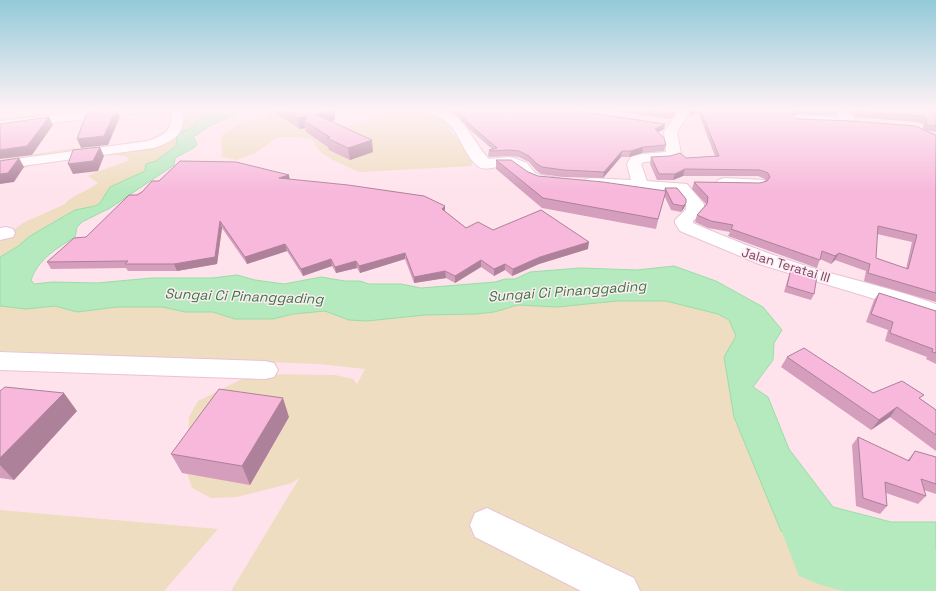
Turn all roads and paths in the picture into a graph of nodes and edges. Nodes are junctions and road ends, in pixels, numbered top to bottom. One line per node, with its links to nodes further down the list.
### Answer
1 (168, 137): 4 (street)
2 (465, 137): 7 (street)
3 (669, 137): 7 (street)
4 (0, 165)
5 (758, 183): 6 (street)
6 (698, 184): 7 (street); 8 (street, Jalan Teratai III)
7 (640, 185)
8 (936, 312)
9 (0, 361): 10 (street)
10 (265, 370)
11 (487, 525): 12 (street)
12 (621, 591)

